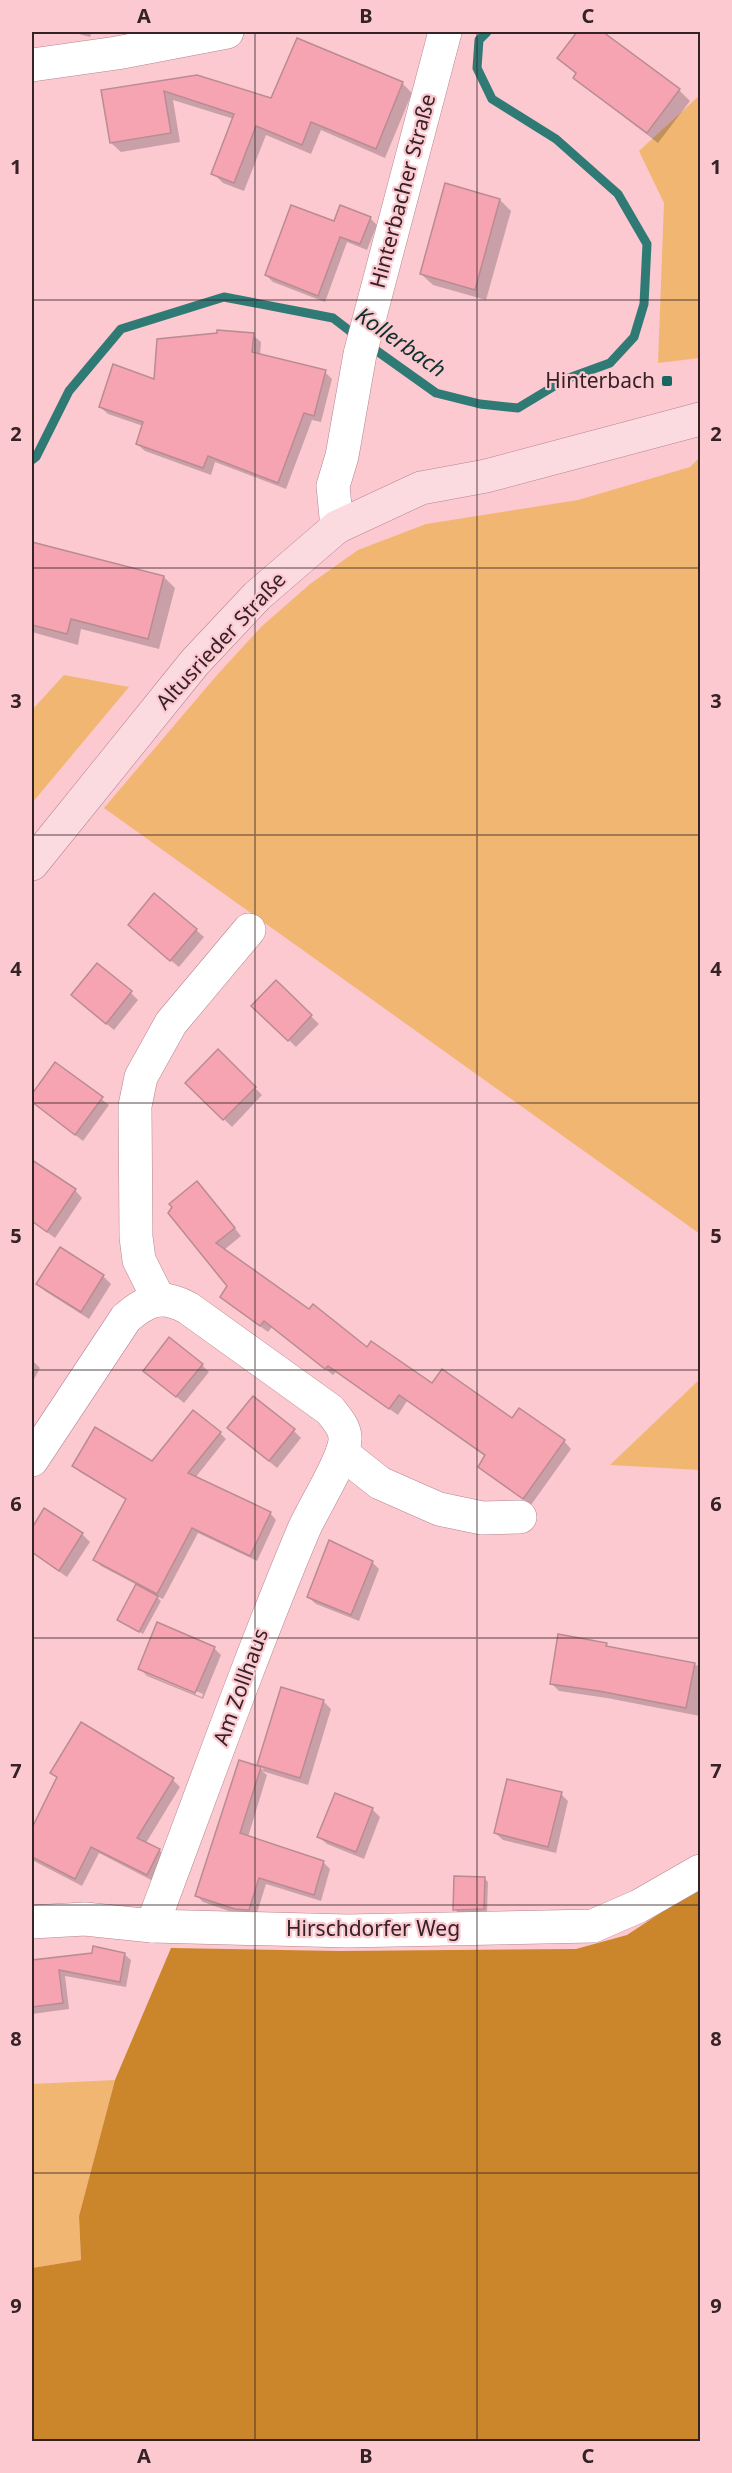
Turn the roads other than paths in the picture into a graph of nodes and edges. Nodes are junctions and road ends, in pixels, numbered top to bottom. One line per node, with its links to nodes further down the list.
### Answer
1 (227, 32): 3 (street)
2 (445, 32): 6 (street, Hinterbacher Straße)
3 (120, 42): 4 (street)
4 (32, 65)
5 (700, 420): 6 (main road, Altusrieder Straße)
6 (337, 526): 7 (main road, Altusrieder Straße)
7 (32, 864)
8 (249, 930): 9 (street)
9 (159, 1300): 10 (street); 11 (street)
10 (342, 1453): 12 (street); 15 (street, Am Zollhaus)
11 (32, 1460)
12 (520, 1517)
13 (700, 1871): 15 (street, Hirschdorfer Weg)
14 (32, 1922): 15 (street, Hirschdorfer Weg)
15 (152, 1926)

